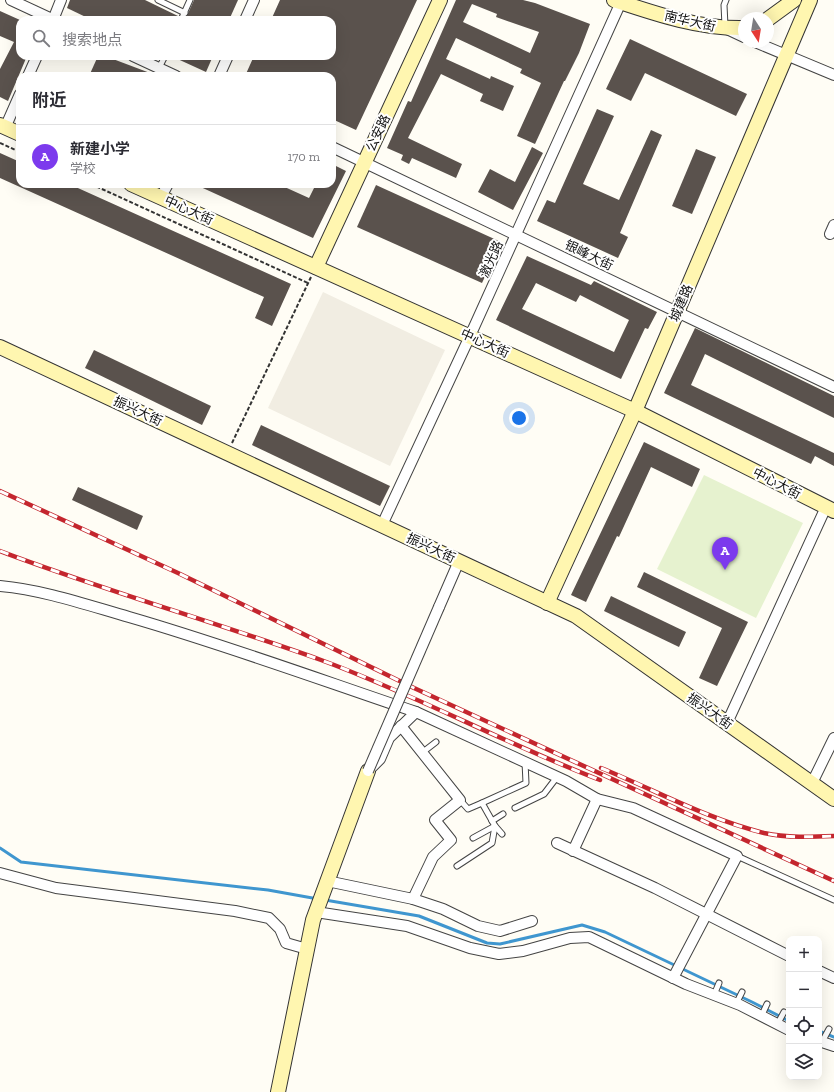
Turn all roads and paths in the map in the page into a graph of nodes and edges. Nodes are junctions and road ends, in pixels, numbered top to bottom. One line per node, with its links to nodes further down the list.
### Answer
1 (11, 0): 13 (street)
2 (61, 0): 14 (street)
3 (158, 0): 11 (lane)
4 (190, 0): 11 (lane)
5 (254, 0): 16 (street)
6 (440, 0): 37 (street, 公安路)
7 (726, 0): 18 (lane)
8 (794, 0): 12 (street)
9 (810, 0): 21 (street, 城建路)
10 (618, 1): 18 (street, 南华大街); 42 (street, 激光路)
11 (185, 13): 15 (lane)
12 (774, 15)
13 (45, 16)
14 (55, 16)
15 (183, 16)
16 (247, 16)
17 (738, 28): 18 (street, 南华大街)
18 (725, 29): 19 (street)
19 (738, 34)
20 (768, 48): 21 (street)
21 (786, 56): 30 (street); 45 (street, 城建路)
22 (35, 60): 27 (street)
23 (142, 60): 26 (street)
24 (163, 60): 26 (lane)
25 (226, 60): 29 (street)
26 (160, 68): 28 (street)
27 (30, 72)
28 (168, 72)
29 (221, 72)
30 (834, 75)
31 (16, 102): 32 (street)
32 (3, 126): 33 (street)
33 (16, 132)
34 (0, 143): 36 (path)
35 (336, 149): 37 (street, 银峰大街)
36 (16, 150)
37 (364, 162): 42 (street, 银峰大街); 43 (street, 公安路)
38 (100, 188): 44 (path)
39 (140, 188): 41 (street, 中心大街)
40 (166, 188): 41 (street)
41 (162, 198): 43 (street, 中心大街)
42 (516, 235): 45 (street, 银峰大街); 46 (street, 激光路)
43 (316, 267): 44 (path); 46 (street, 中心大街)
44 (308, 283): 50 (path)
45 (677, 312): 48 (street, 银峰大街); 49 (street, 城建路)
46 (470, 336): 49 (street, 中心大街); 52 (street, 激光路)
47 (0, 347): 50 (street, 振兴大街)
48 (834, 387)
49 (635, 410): 51 (street, 中心大街); 55 (street, 城建路)
50 (227, 453): 52 (street, 振兴大街)
51 (830, 509): 57 (street)
52 (382, 525): 53 (street, 振兴大街)
53 (459, 561): 55 (street, 振兴大街); 63 (street, bridge)
54 (0, 586): 56 (street)
55 (547, 603): 57 (street, 振兴大街)
56 (416, 712): 58 (street); 62 (street)
57 (727, 723): 65 (street, 振兴大街)
58 (401, 726): 61 (street); 63 (street)
59 (834, 738): 65 (street)
60 (436, 742): 61 (lane)
61 (423, 752): 68 (street)
62 (525, 762): 64 (street); 69 (lane)
63 (368, 771): 81 (street)
64 (557, 777): 66 (street); 70 (lane)
65 (812, 783): 67 (street, 振兴大街)
66 (597, 799): 77 (street); 78 (street)
67 (834, 799)
68 (460, 800): 69 (lane); 82 (street)
69 (482, 803): 72 (lane)
70 (515, 808)
71 (503, 814): 72 (lane)
72 (492, 821): 73 (lane)
73 (495, 826): 74 (lane); 75 (lane); 79 (lane)
74 (502, 834)
75 (473, 838)
76 (556, 843): 77 (street)
77 (573, 851): 85 (street)
78 (737, 856): 83 (lane); 85 (street)
79 (457, 866)
80 (0, 873): 87 (street)
81 (327, 881): 82 (street); 84 (street)
82 (413, 899): 86 (street)
83 (834, 900)
84 (319, 903): 87 (street); 90 (street)
85 (707, 916): 88 (street); 90 (street)
86 (532, 921)
87 (307, 948): 105 (street)
88 (786, 955)
89 (821, 972): 91 (street)
90 (673, 978): 94 (street)
91 (834, 978)
92 (719, 983): 94 (lane)
93 (742, 992): 95 (lane)
94 (714, 995): 95 (street)
95 (736, 1004): 98 (street)
96 (767, 1004): 98 (lane)
97 (784, 1012): 99 (lane)
98 (761, 1017): 99 (street)
99 (777, 1025): 100 (street)
100 (786, 1029)
101 (829, 1029): 102 (lane)
102 (822, 1040)
103 (822, 1041): 104 (street)
104 (834, 1046)
105 (278, 1092)

